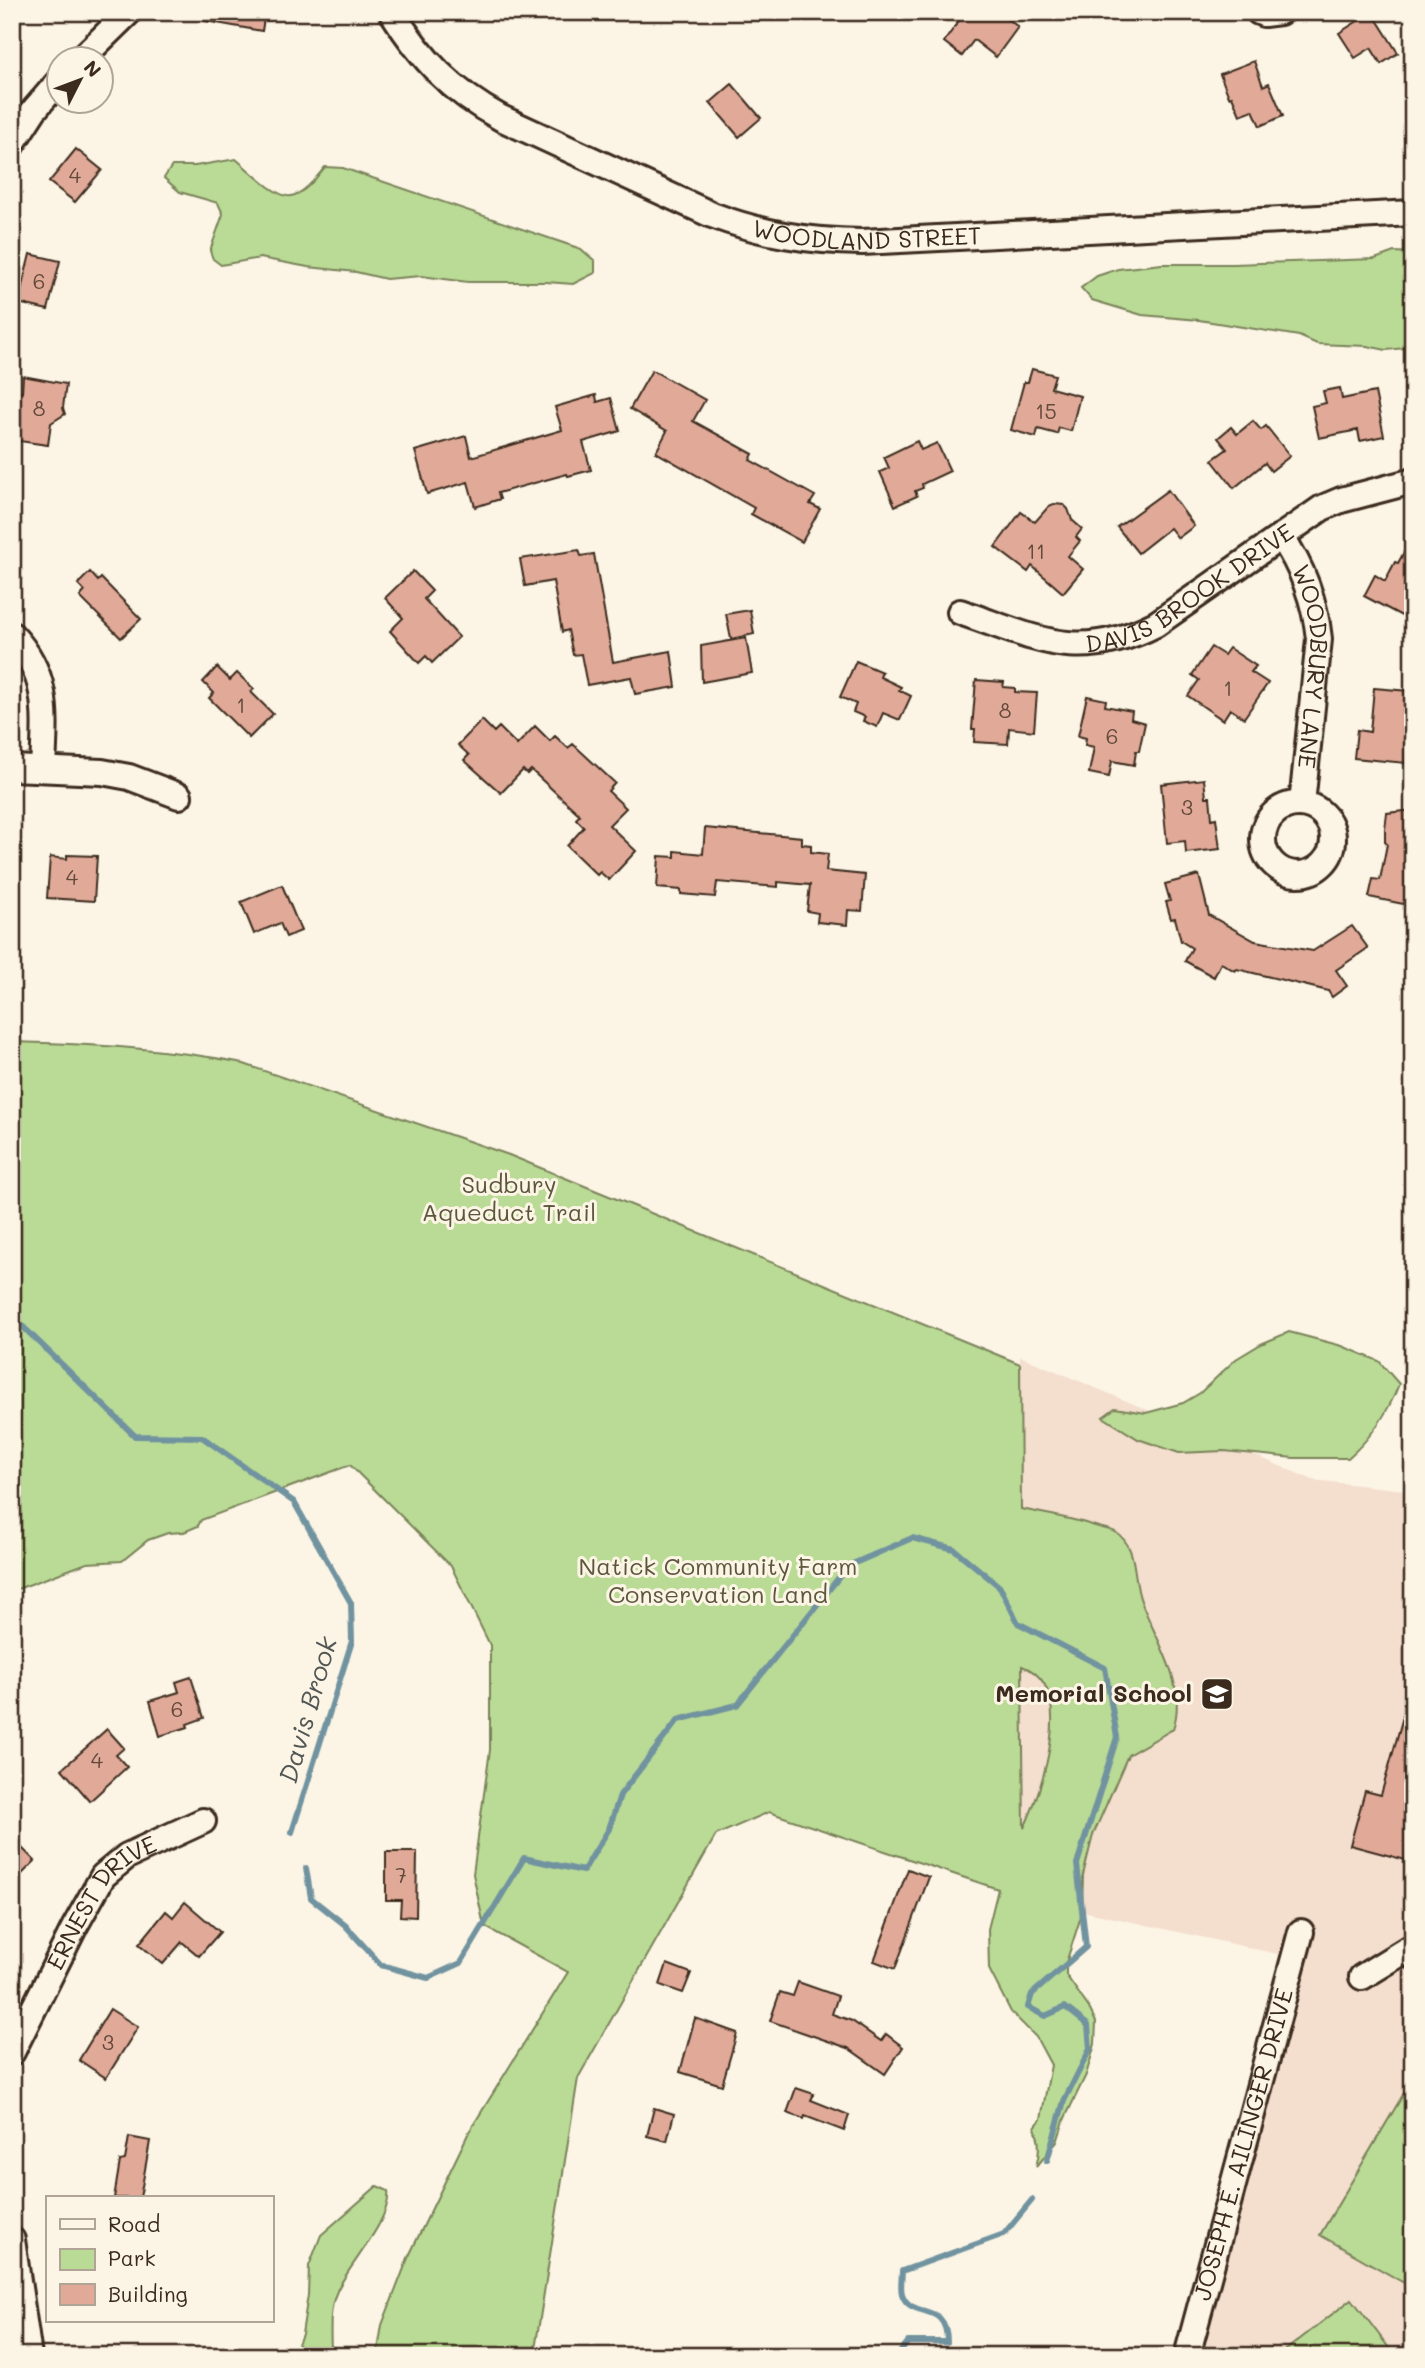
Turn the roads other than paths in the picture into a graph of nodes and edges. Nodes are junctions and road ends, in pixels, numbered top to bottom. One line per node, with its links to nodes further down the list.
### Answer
1 (130, 12): 5 (street)
2 (392, 12): 8 (street, WOODLAND STREET)
3 (1259, 12): 4 (street)
4 (1280, 12)
5 (95, 46)
6 (46, 96): 7 (street)
7 (12, 144)
8 (1413, 213)
9 (1413, 481): 10 (street, DAVIS BROOK DRIVE)
10 (1281, 536): 11 (street, DAVIS BROOK DRIVE); 16 (street, WOODBURY LANE)
11 (960, 612)
12 (12, 635): 14 (street)
13 (12, 768): 14 (street)
14 (43, 769): 15 (street)
15 (179, 796)
16 (1302, 804)
17 (203, 1821): 21 (street, ERNEST DRIVE)
18 (1301, 1932): 24 (street, JOSEPH E. AILINGER DRIVE)
19 (1413, 1956): 20 (street)
20 (1362, 1977)
21 (12, 2052)
22 (12, 2240): 23 (street)
23 (29, 2356)
24 (1186, 2356)

